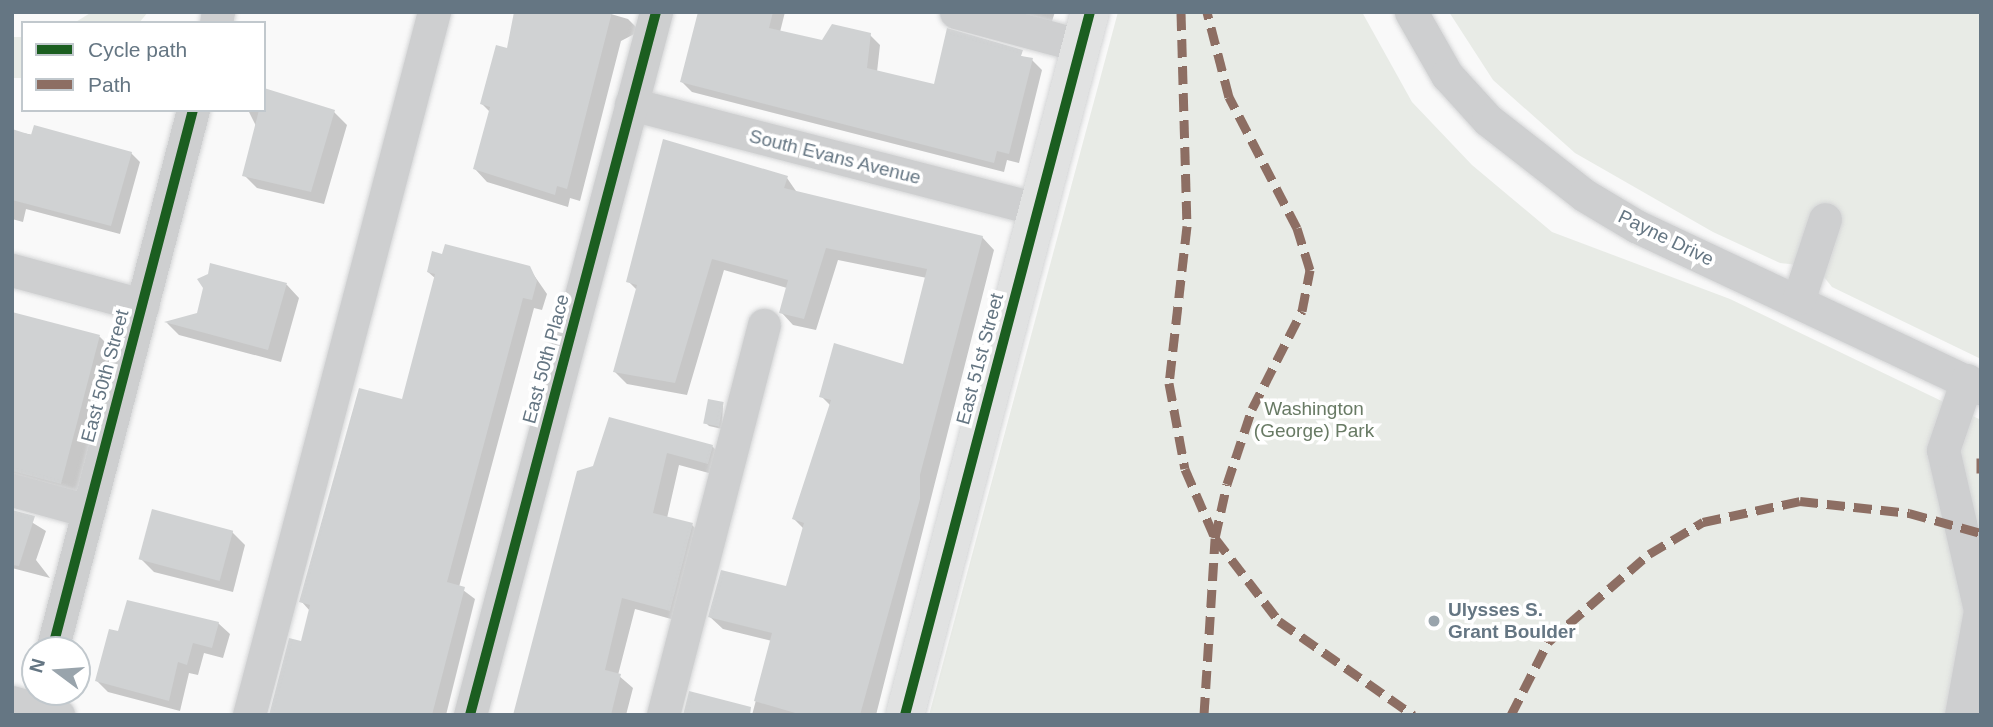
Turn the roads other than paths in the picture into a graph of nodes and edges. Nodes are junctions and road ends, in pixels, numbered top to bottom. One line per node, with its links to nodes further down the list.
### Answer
1 (434, 12): 18 (street)
2 (656, 12): 6 (street, East 50th Place)
3 (956, 12): 5 (street)
4 (1410, 12): 11 (street, Payne Drive)
5 (1086, 29): 8 (main road, East 51st Street)
6 (631, 104): 8 (street, South Evans Avenue); 19 (street, East 50th Place)
7 (192, 112): 12 (street, East 50th Street)
8 (1038, 209): 21 (main road, East 51st Street)
9 (1825, 219): 11 (street)
10 (12, 270): 12 (street)
11 (1799, 298): 14 (street, Payne Drive)
12 (142, 305): 16 (street, East 50th Street)
13 (764, 325): 20 (street)
14 (1974, 384): 22 (street)
15 (12, 490): 16 (street)
16 (88, 511): 17 (street, East 50th Street)
17 (56, 636)
18 (248, 715)
19 (470, 715)
20 (663, 715)
21 (905, 715)
22 (1961, 715)

